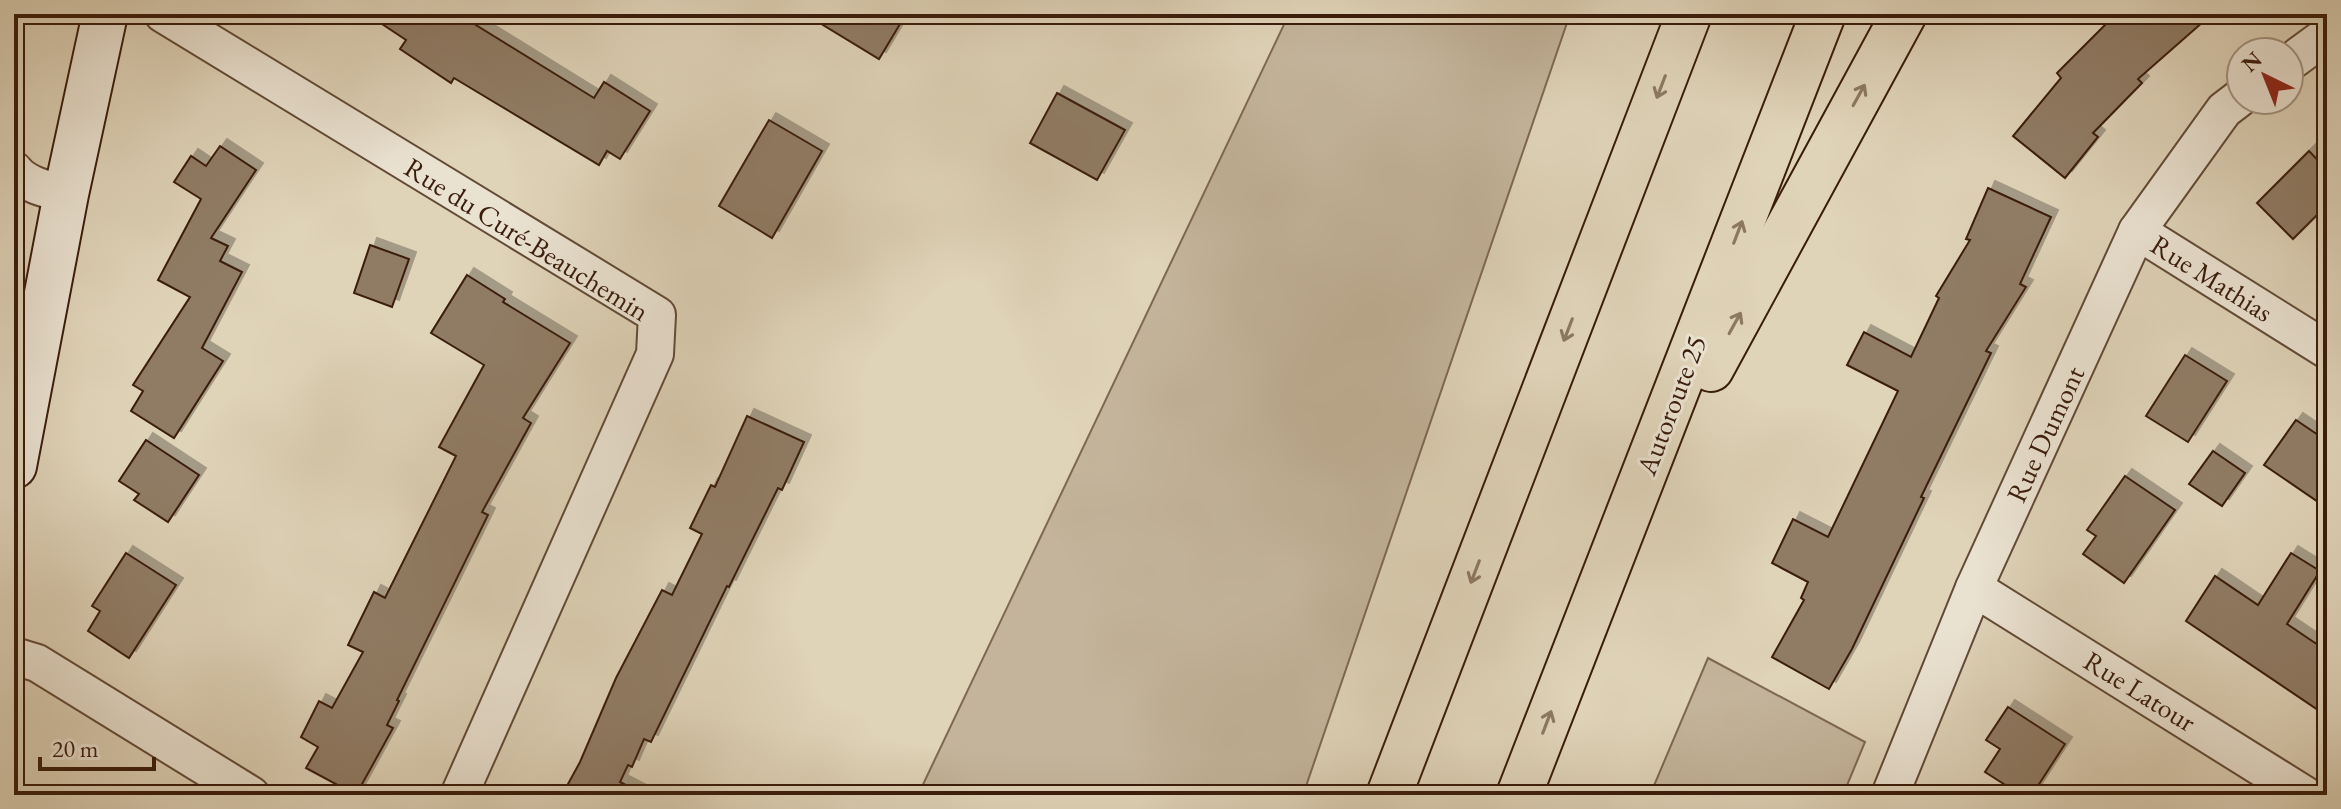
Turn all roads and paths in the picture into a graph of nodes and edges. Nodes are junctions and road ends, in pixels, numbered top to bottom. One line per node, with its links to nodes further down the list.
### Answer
1 (105, 14): 10 (street)
2 (163, 14): 18 (street, Rue du Curé-Beauchemin)
3 (1689, 14): 19 (highway, one-way to 19)
4 (1823, 14): 14 (highway, Autoroute 25, one-way to 4)
5 (1904, 14): 14 (highway, one-way to 5)
6 (2327, 35): 7 (street)
7 (2305, 51)
8 (2225, 109): 11 (street, Rue Dumont)
9 (14, 170): 10 (street)
10 (66, 194): 13 (street)
11 (2137, 231): 12 (street, Rue Mathias); 15 (street, Rue Dumont)
12 (2327, 350)
13 (14, 466)
14 (1618, 540): 20 (highway, Autoroute 25, one-way to 14)
15 (1974, 588): 21 (street, Rue Dumont); 22 (street, Rue Latour)
16 (14, 656): 17 (street)
17 (251, 795)
18 (459, 795)
19 (1389, 795)
20 (1519, 795)
21 (1890, 795)
22 (2305, 795)

